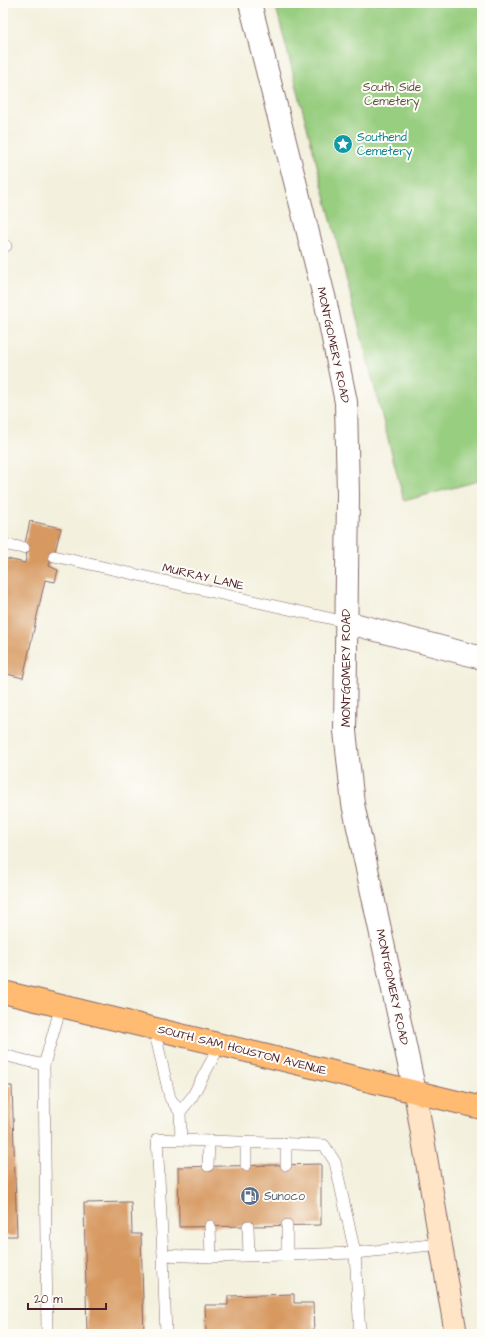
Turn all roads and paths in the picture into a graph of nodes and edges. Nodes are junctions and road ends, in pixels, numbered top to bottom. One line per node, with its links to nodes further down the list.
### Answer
1 (250, 3): 5 (street, MONTGOMERY ROAD)
2 (3, 544): 3 (lane)
3 (24, 548)
4 (54, 556): 5 (lane, MURRAY LANE)
5 (346, 622): 6 (street); 13 (street, MONTGOMERY ROAD)
6 (482, 658)
7 (3, 992): 8 (main road, SOUTH SAM HOUSTON AVENUE)
8 (61, 1006): 9 (main road, SOUTH SAM HOUSTON AVENUE); 12 (lane)
9 (154, 1029): 10 (main road, SOUTH SAM HOUSTON AVENUE); 15 (lane)
10 (220, 1045): 13 (main road, SOUTH SAM HOUSTON AVENUE); 15 (lane)
11 (3, 1055): 12 (lane)
12 (44, 1066): 32 (lane)
13 (415, 1092): 14 (main road, SOUTH SAM HOUSTON AVENUE); 26 (main road, MONTGOMERY ROAD)
14 (482, 1108)
15 (180, 1112): 16 (lane)
16 (182, 1140): 17 (lane); 29 (lane)
17 (208, 1141): 18 (lane); 22 (lane)
18 (246, 1142): 19 (lane); 20 (lane)
19 (286, 1143): 21 (lane); 27 (lane)
20 (246, 1165)
21 (286, 1165)
22 (208, 1166)
23 (287, 1225): 28 (lane)
24 (210, 1226): 31 (lane)
25 (248, 1226): 30 (lane)
26 (441, 1244): 27 (lane); 35 (main road, MONTGOMERY ROAD)
27 (355, 1252): 28 (lane); 34 (lane)
28 (287, 1254): 30 (lane)
29 (163, 1256): 31 (lane); 33 (lane)
30 (248, 1256): 31 (lane)
31 (210, 1257)
32 (47, 1334)
33 (166, 1334)
34 (360, 1334)
35 (456, 1334)

